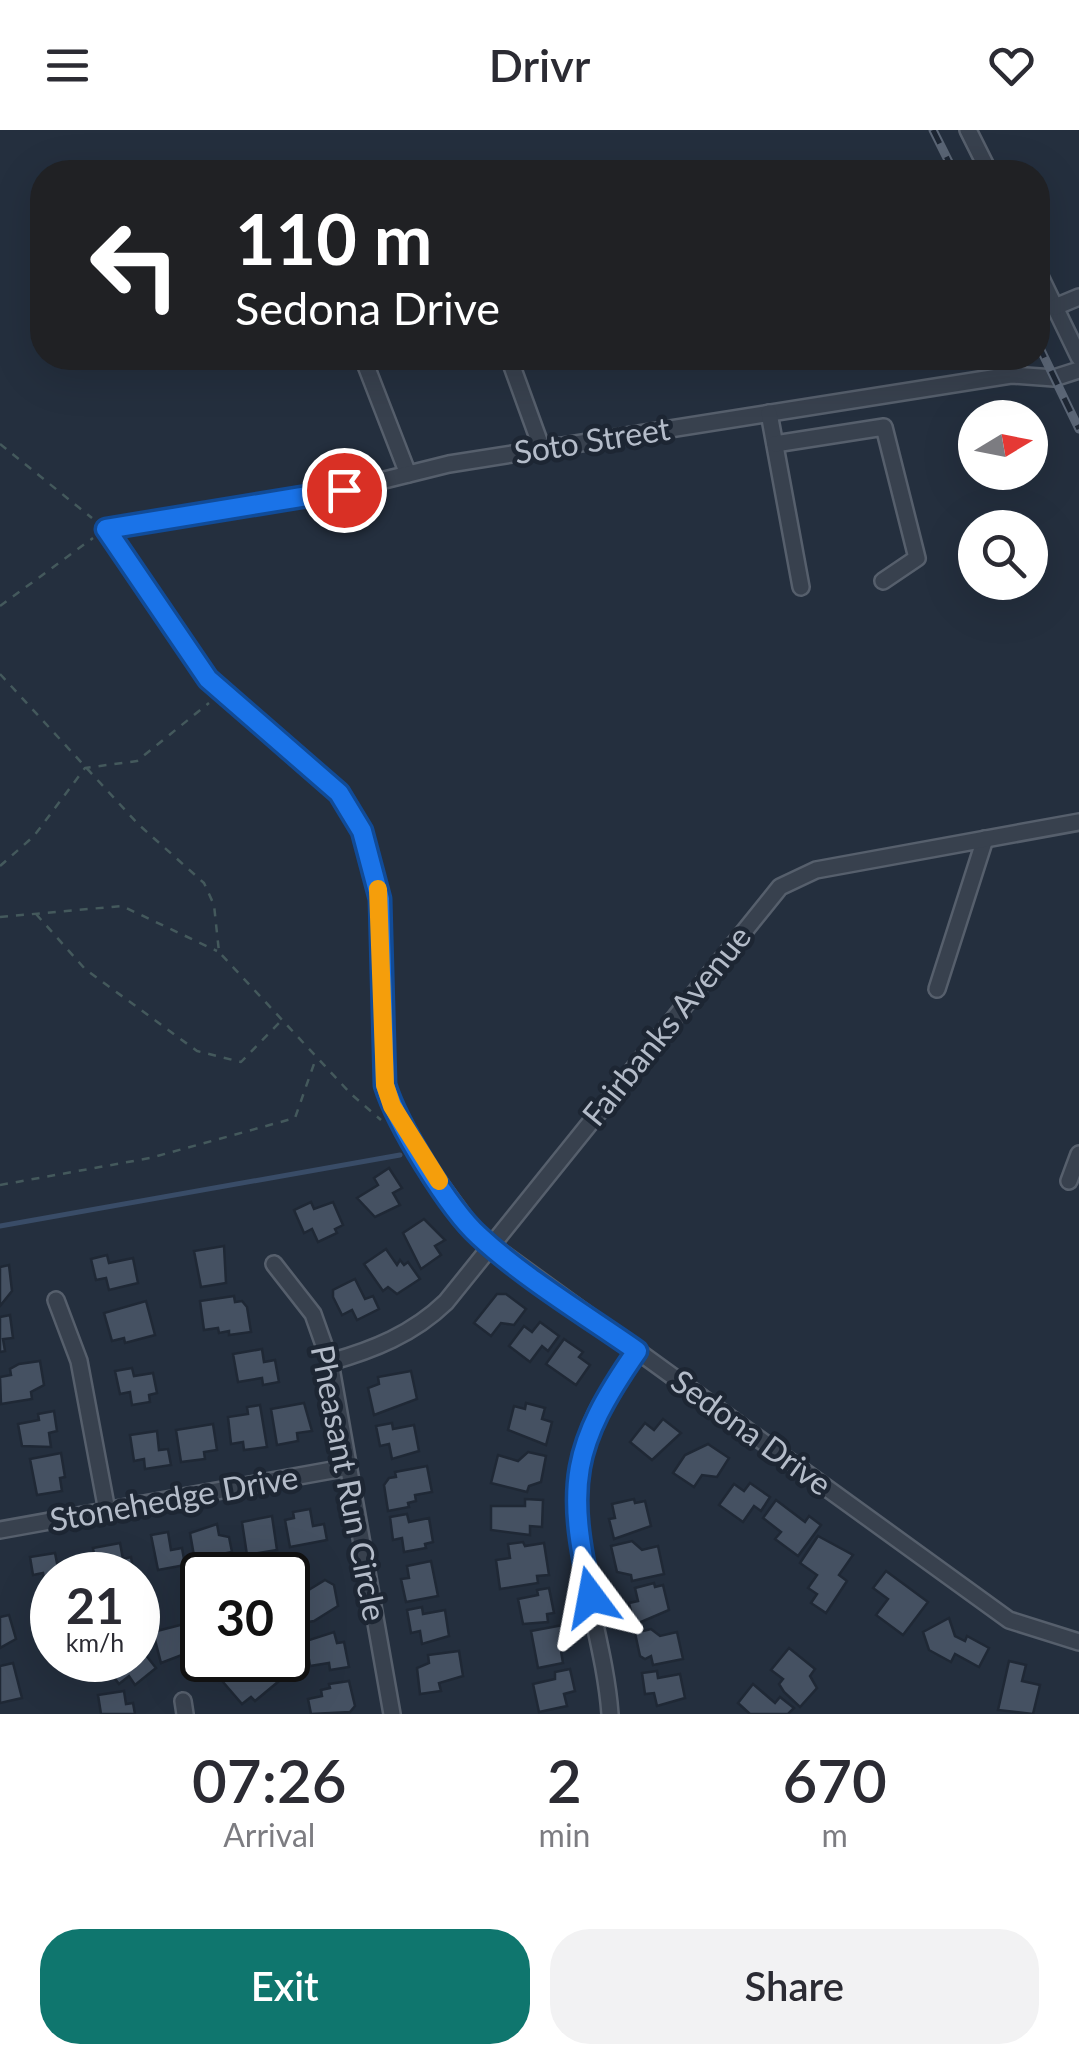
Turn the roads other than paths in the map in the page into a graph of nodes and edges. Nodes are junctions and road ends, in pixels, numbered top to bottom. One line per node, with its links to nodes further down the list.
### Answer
1 (968, 130): 2 (street)
2 (983, 160)
3 (1050, 297): 5 (street)
4 (1079, 297): 5 (street)
5 (1055, 307): 6 (street)
6 (1079, 358)
7 (368, 370): 13 (street)
8 (513, 370): 12 (street)
9 (1079, 370): 10 (street, Soto Street)
10 (770, 413): 11 (street); 12 (street, Soto Street)
11 (775, 444): 15 (street); 16 (street)
12 (542, 449): 13 (street, Soto Street)
13 (408, 474): 14 (street, Soto Street)
14 (106, 529): 22 (street, Sedona Drive)
15 (882, 581)
16 (801, 587)
17 (1079, 822): 18 (street, Fairbanks Avenue)
18 (984, 839): 19 (street); 22 (street, Fairbanks Avenue)
19 (937, 989)
20 (1079, 1154): 21 (street)
21 (1070, 1181)
22 (490, 1246): 25 (street, Sedona Drive); 26 (street, Fairbanks Avenue)
23 (274, 1264): 26 (street, Pheasant Run Circle)
24 (56, 1300): 28 (street)
25 (637, 1351): 30 (street, Sedona Drive); 32 (street)
26 (330, 1362): 27 (street, Pheasant Run Circle)
27 (348, 1468): 28 (street, Stonehedge Drive); 31 (street, Pheasant Run Circle)
28 (107, 1511): 29 (street, Stonehedge Drive)
29 (0, 1530)
30 (1079, 1642)
31 (392, 1714)
32 (610, 1714)

